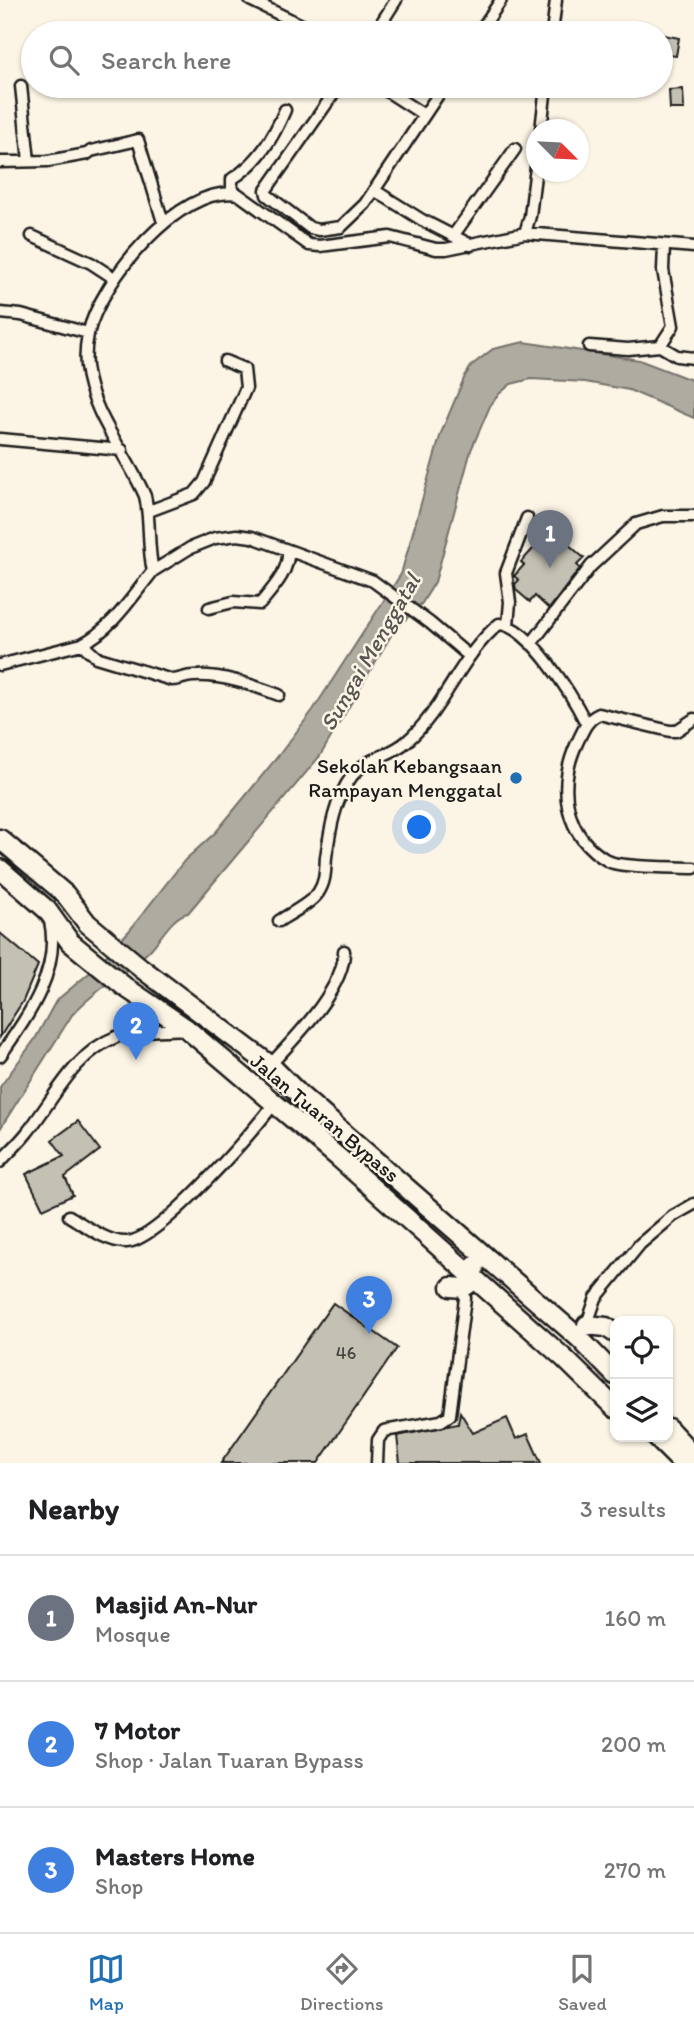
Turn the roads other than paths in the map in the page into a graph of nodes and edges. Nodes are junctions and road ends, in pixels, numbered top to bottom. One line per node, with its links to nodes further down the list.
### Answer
1 (250, 0): 5 (street)
2 (396, 0): 6 (street)
3 (501, 0): 7 (street)
4 (556, 0): 8 (street)
5 (293, 21)
6 (383, 21)
7 (487, 21)
8 (553, 21)
9 (22, 98): 18 (street)
10 (331, 98): 21 (street)
11 (398, 98): 15 (street)
12 (433, 98): 15 (street)
13 (545, 98): 16 (street)
14 (285, 110): 22 (street)
15 (424, 115): 21 (street)
16 (542, 119)
17 (515, 149): 26 (street)
18 (29, 161): 19 (street); 23 (street)
19 (0, 162)
20 (535, 182): 24 (street)
21 (374, 190): 26 (street)
22 (232, 193): 23 (street); 27 (street)
23 (163, 222): 30 (street)
24 (526, 233): 27 (street); 28 (street)
25 (32, 236): 30 (street)
26 (453, 236): 27 (street)
27 (471, 245)
28 (664, 246): 29 (street); 34 (street)
29 (694, 247)
30 (114, 278): 32 (street)
31 (0, 313): 32 (street)
32 (88, 333): 38 (street)
33 (589, 346): 34 (street)
34 (660, 346): 35 (street)
35 (694, 358)
36 (225, 361): 39 (street)
37 (0, 439): 38 (street)
38 (122, 450): 39 (street)
39 (149, 511): 43 (street)
40 (694, 516): 46 (street)
41 (527, 518): 45 (street)
42 (288, 550): 43 (street); 44 (street); 48 (street)
43 (153, 571): 47 (street)
44 (209, 608)
45 (508, 625): 46 (street); 48 (street)
46 (531, 644): 52 (street)
47 (82, 645): 49 (street); 50 (street)
48 (469, 656): 57 (street)
49 (0, 665)
50 (279, 695)
51 (694, 719): 52 (street)
52 (586, 723): 54 (street)
53 (0, 839): 61 (highway, Jalan Tuaran Bypass)
54 (694, 868)
55 (0, 869): 56 (highway, Jalan Tuaran Bypass)
56 (47, 910): 59 (highway, Jalan Tuaran Bypass); 60 (street)
57 (279, 921)
58 (344, 951): 61 (street)
59 (187, 1029): 62 (highway, Jalan Tuaran Bypass); 63 (street)
60 (0, 1055)
61 (270, 1065): 66 (highway, Jalan Tuaran Bypass)
62 (274, 1104): 65 (street); 67 (highway, Jalan Tuaran Bypass)
63 (0, 1162)
64 (694, 1204): 70 (street)
65 (68, 1216)
66 (466, 1239): 67 (highway); 70 (highway, Jalan Tuaran Bypass)
67 (473, 1277): 68 (highway); 73 (highway, Jalan Tuaran Bypass)
68 (458, 1293): 78 (street)
69 (610, 1330): 70 (highway)
70 (583, 1331): 71 (highway, Jalan Tuaran Bypass); 72 (highway)
71 (610, 1368)
72 (610, 1391)
73 (610, 1403)
74 (673, 1433): 77 (highway)
75 (647, 1442): 79 (highway)
76 (661, 1442): 80 (highway)
77 (694, 1456)
78 (377, 1463)
79 (667, 1463)
80 (682, 1463)

